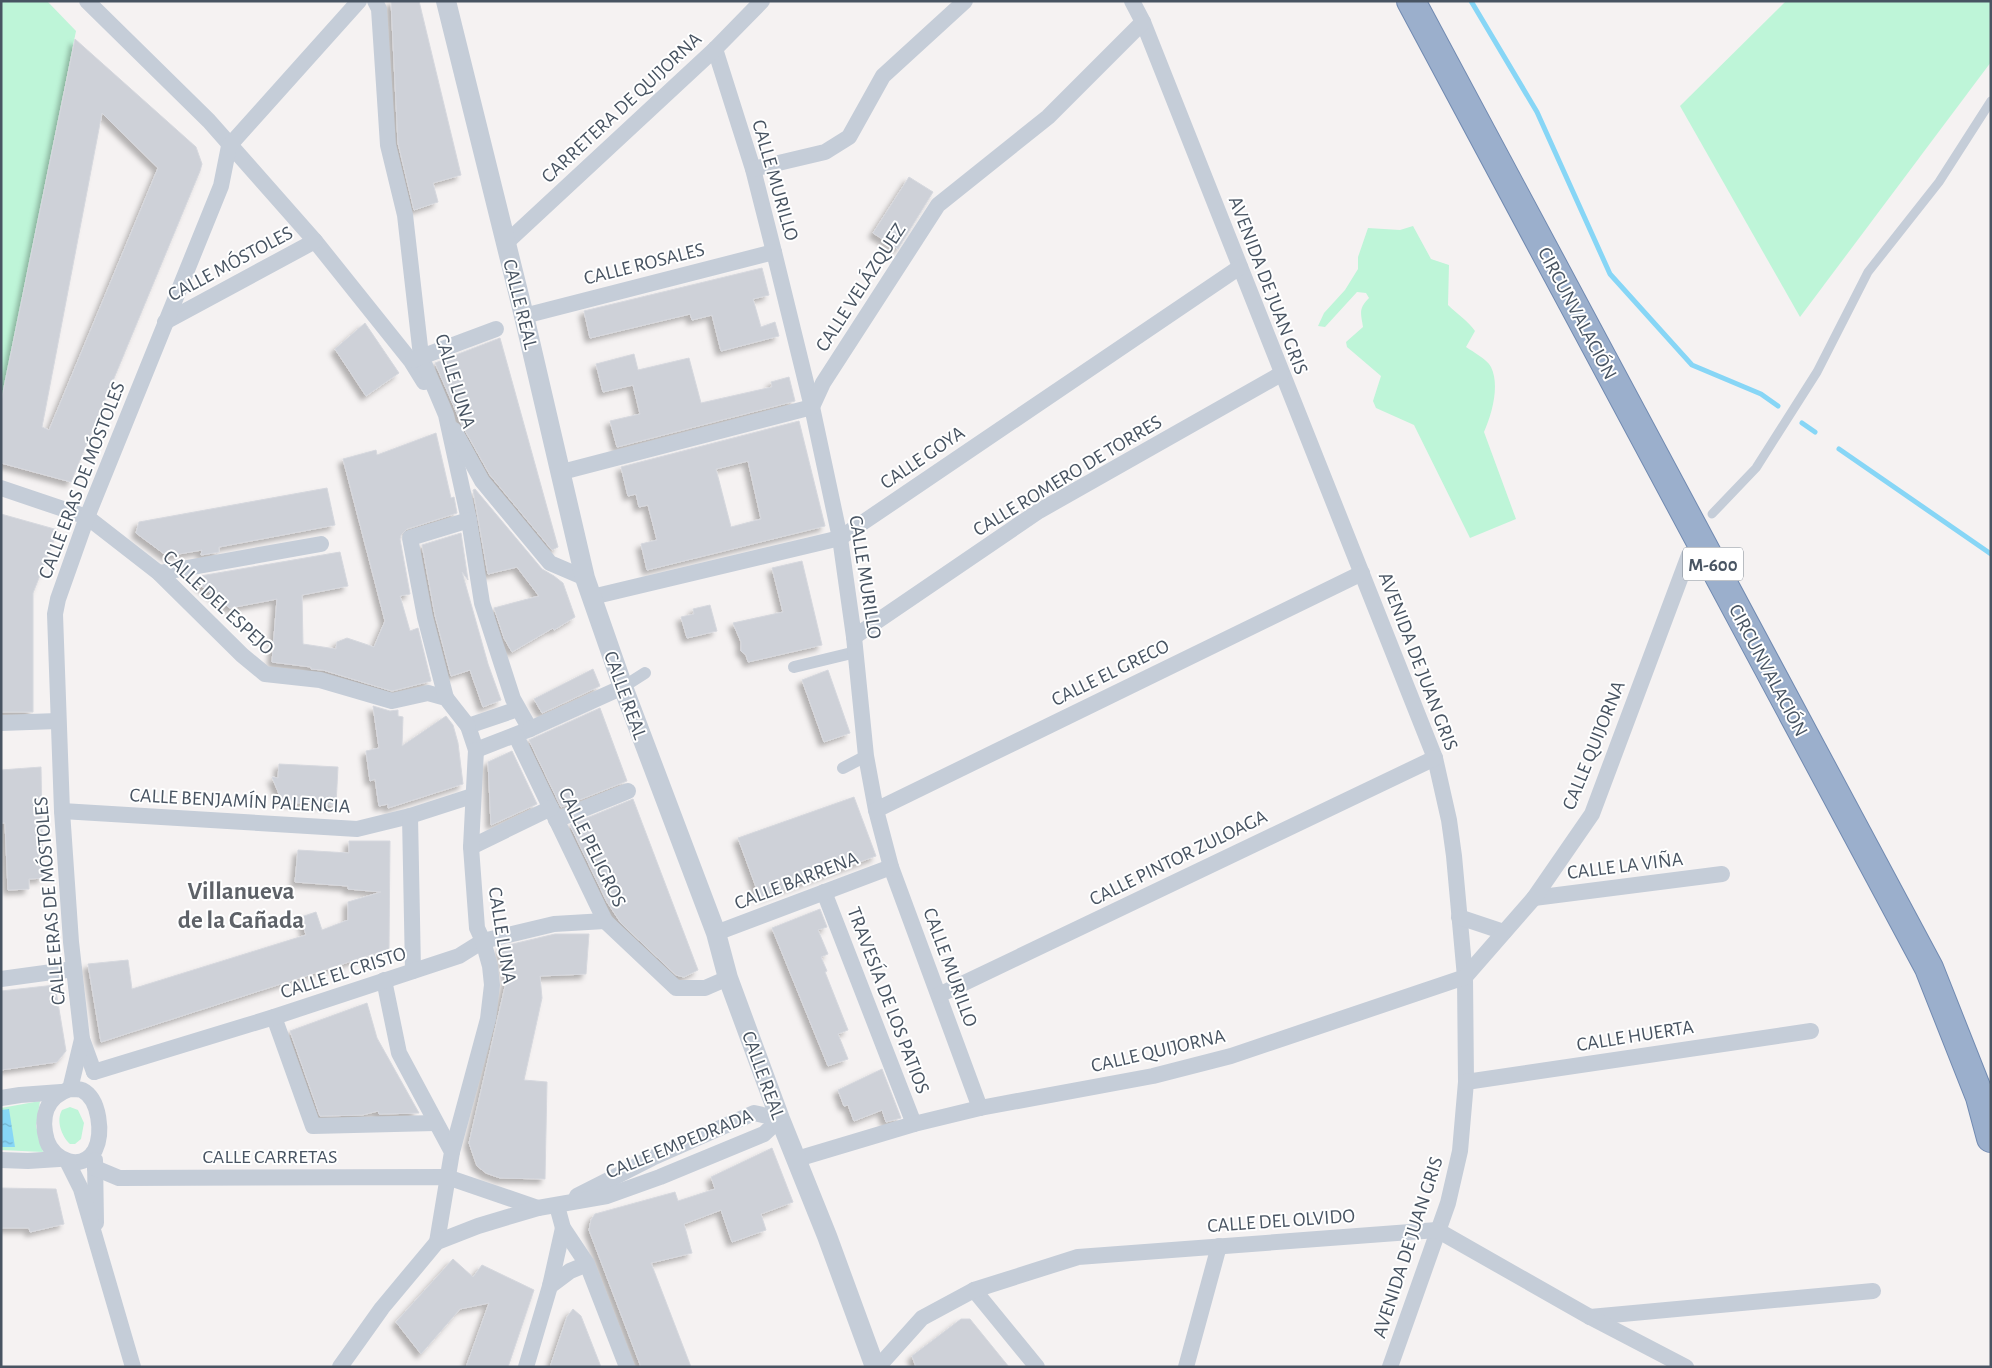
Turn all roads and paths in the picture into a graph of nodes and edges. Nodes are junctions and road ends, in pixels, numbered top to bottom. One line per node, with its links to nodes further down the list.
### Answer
1 (86, 1): 12 (street, CALLE MÓSTOLES)
2 (359, 1): 12 (street, CALLE ERAS DE MÓSTOLES)
3 (376, 1): 21 (street, CALLE LUNA)
4 (446, 1): 15 (street, CALLE REAL)
5 (762, 1): 10 (street, CARRETERA DE QUIJORNA)
6 (965, 1): 13 (street)
7 (1132, 1): 9 (street, AVENIDA DE JUAN GRIS)
8 (1411, 1): 85 (highway, CIRCUNVALACIÓN / M-600)
9 (1143, 22): 17 (street, AVENIDA DE JUAN GRIS); 23 (street, CALLE VELÁZQUEZ)
10 (715, 49): 13 (street, CALLE MURILLO); 15 (street, CARRETERA DE QUIJORNA)
11 (1991, 101): 27 (lane)
12 (229, 146): 14 (street, CALLE MÓSTOLES); 19 (street, CALLE ERAS DE MÓSTOLES)
13 (753, 169): 16 (street, CALLE MURILLO)
14 (315, 241): 19 (street, CALLE MÓSTOLES); 21 (street, CALLE MÓSTOLES)
15 (506, 243): 18 (street, CALLE REAL)
16 (774, 252): 18 (street, CALLE ROSALES); 23 (street, CALLE MURILLO)
17 (1240, 267): 22 (street, AVENIDA DE JUAN GRIS); 30 (street, CALLE GOYA)
18 (524, 316): 25 (street, CALLE REAL)
19 (165, 322): 28 (street, CALLE ERAS DE MÓSTOLES)
20 (496, 329): 21 (street)
21 (416, 359): 24 (street, CALLE LUNA)
22 (1281, 374): 33 (street, AVENIDA DE JUAN GRIS); 37 (street, CALLE ROMERO DE TORRES)
23 (812, 407): 25 (street); 30 (street, CALLE MURILLO)
24 (446, 415): 29 (street, CALLE LUNA); 35 (street)
25 (562, 472): 35 (street, CALLE REAL)
26 (1, 488): 28 (street, CALLE DEL ESPEJO)
27 (1712, 514)
28 (87, 517): 34 (street, CALLE DEL ESPEJO); 43 (street, CALLE ERAS DE MÓSTOLES)
29 (469, 520): 41 (street); 42 (street, CALLE LUNA)
30 (840, 538): 36 (street, CALLE GOYA); 37 (street, CALLE MURILLO)
31 (321, 544): 34 (street)
32 (1690, 555): 61 (street, CALLE QUIJORNA)
33 (1362, 572): 49 (street, AVENIDA DE JUAN GRIS); 53 (street, CALLE EL GRECO)
34 (159, 573): 41 (street, CALLE DEL ESPEJO)
35 (585, 578): 36 (street, CALLE REAL)
36 (592, 598): 40 (street, CALLE REAL)
37 (855, 644): 38 (street); 48 (street, CALLE MURILLO)
38 (794, 667)
39 (645, 674): 40 (street)
40 (623, 687): 46 (street); 65 (street, CALLE REAL)
41 (446, 698): 45 (street)
42 (518, 709): 45 (street); 46 (street, CALLE PELIGROS)
43 (58, 721): 44 (street); 54 (street, CALLE ERAS DE MÓSTOLES)
44 (1, 723)
45 (468, 726): 47 (street)
46 (523, 732): 47 (street); 55 (street, CALLE PELIGROS)
47 (476, 750): 52 (street, CALLE LUNA)
48 (866, 756): 50 (street); 53 (street, CALLE MURILLO)
49 (1435, 758): 62 (street, AVENIDA DE JUAN GRIS); 73 (street, CALLE PINTOR ZULOAGA)
50 (843, 768)
51 (628, 791): 55 (street)
52 (472, 796): 56 (street, CALLE BENJAMÍN PALENCIA); 57 (street, CALLE LUNA)
53 (876, 810): 58 (street, CALLE MURILLO)
54 (62, 811): 56 (street, CALLE BENJAMÍN PALENCIA); 67 (street, CALLE ERAS DE MÓSTOLES)
55 (553, 814): 57 (street); 63 (street, CALLE PELIGROS)
56 (410, 816): 68 (street)
57 (471, 847): 66 (street, CALLE LUNA)
58 (891, 867): 60 (street, CALLE BARRENA); 73 (street, CALLE MURILLO)
59 (1722, 874): 61 (street, CALLE LA VIÑA)
60 (824, 892): 65 (street, CALLE BARRENA); 84 (street, TRAVESÍA DE LOS PATIOS)
61 (1534, 898): 64 (street, CALLE QUIJORNA)
62 (1459, 917): 64 (street); 69 (street, AVENIDA DE JUAN GRIS)
63 (605, 921): 66 (street, CALLE EL CRISTO); 70 (street, CALLE PELIGROS)
64 (1504, 932): 69 (street, CALLE QUIJORNA)
65 (716, 933): 70 (street, CALLE REAL)
66 (483, 941): 68 (street, CALLE EL CRISTO); 87 (street, CALLE LUNA)
67 (74, 969): 71 (street); 76 (street, CALLE ERAS DE MÓSTOLES)
68 (413, 971): 72 (street, CALLE EL CRISTO)
69 (1465, 977): 78 (street, AVENIDA DE JUAN GRIS); 81 (street, CALLE QUIJORNA)
70 (728, 978): 82 (street, CALLE REAL)
71 (1, 979)
72 (384, 980): 74 (street, CALLE EL CRISTO); 83 (street)
73 (938, 995): 81 (street, CALLE MURILLO)
74 (274, 1017): 77 (street, CALLE EL CRISTO); 83 (street)
75 (1811, 1031): 78 (street, CALLE HUERTA)
76 (82, 1039): 77 (street, CALLE ERAS DE MÓSTOLES); 79 (street, CALLE ERAS DE MÓSTOLES)
77 (94, 1072): 79 (street)
78 (1466, 1082): 96 (street, AVENIDA DE JUAN GRIS)
79 (71, 1090): 80 (street); 86 (street); 90 (street)
80 (1, 1098)
81 (980, 1108): 84 (street, CALLE QUIJORNA)
82 (780, 1119): 88 (street, CALLE REAL); 93 (street, CALLE EMPEDRADA); 93 (street, CALLE EMPEDRADA)
83 (435, 1122): 87 (street)
84 (914, 1124): 88 (street, CALLE QUIJORNA)
85 (1991, 1138)
86 (95, 1150): 90 (street); 91 (street)
87 (452, 1152): 92 (street, CALLE LUNA)
88 (797, 1158): 109 (street, CALLE REAL)
89 (1, 1160): 90 (street)
90 (63, 1160): 97 (street)
91 (95, 1168): 92 (street, CALLE CARRETAS); 97 (street)
92 (448, 1177): 94 (street); 98 (street)
93 (557, 1206): 94 (street); 95 (street)
94 (538, 1208): 98 (street)
95 (563, 1228): 100 (street); 101 (street)
96 (1437, 1230): 99 (street, CALLE DEL OLVIDO); 104 (street); 112 (street, AVENIDA DE JUAN GRIS)
97 (96, 1240): 105 (street)
98 (437, 1242): 106 (street)
99 (1219, 1246): 102 (street, CALLE DEL OLVIDO); 111 (street)
100 (588, 1264): 101 (street); 108 (street)
101 (550, 1286): 107 (street)
102 (974, 1290): 109 (street, CALLE DEL OLVIDO); 110 (street)
103 (1873, 1291): 104 (street)
104 (1590, 1317): 113 (street)
105 (133, 1367)
106 (340, 1367)
107 (526, 1367)
108 (627, 1367)
109 (877, 1367)
110 (1037, 1367)
111 (1186, 1367)
112 (1390, 1367)
113 (1686, 1367)

